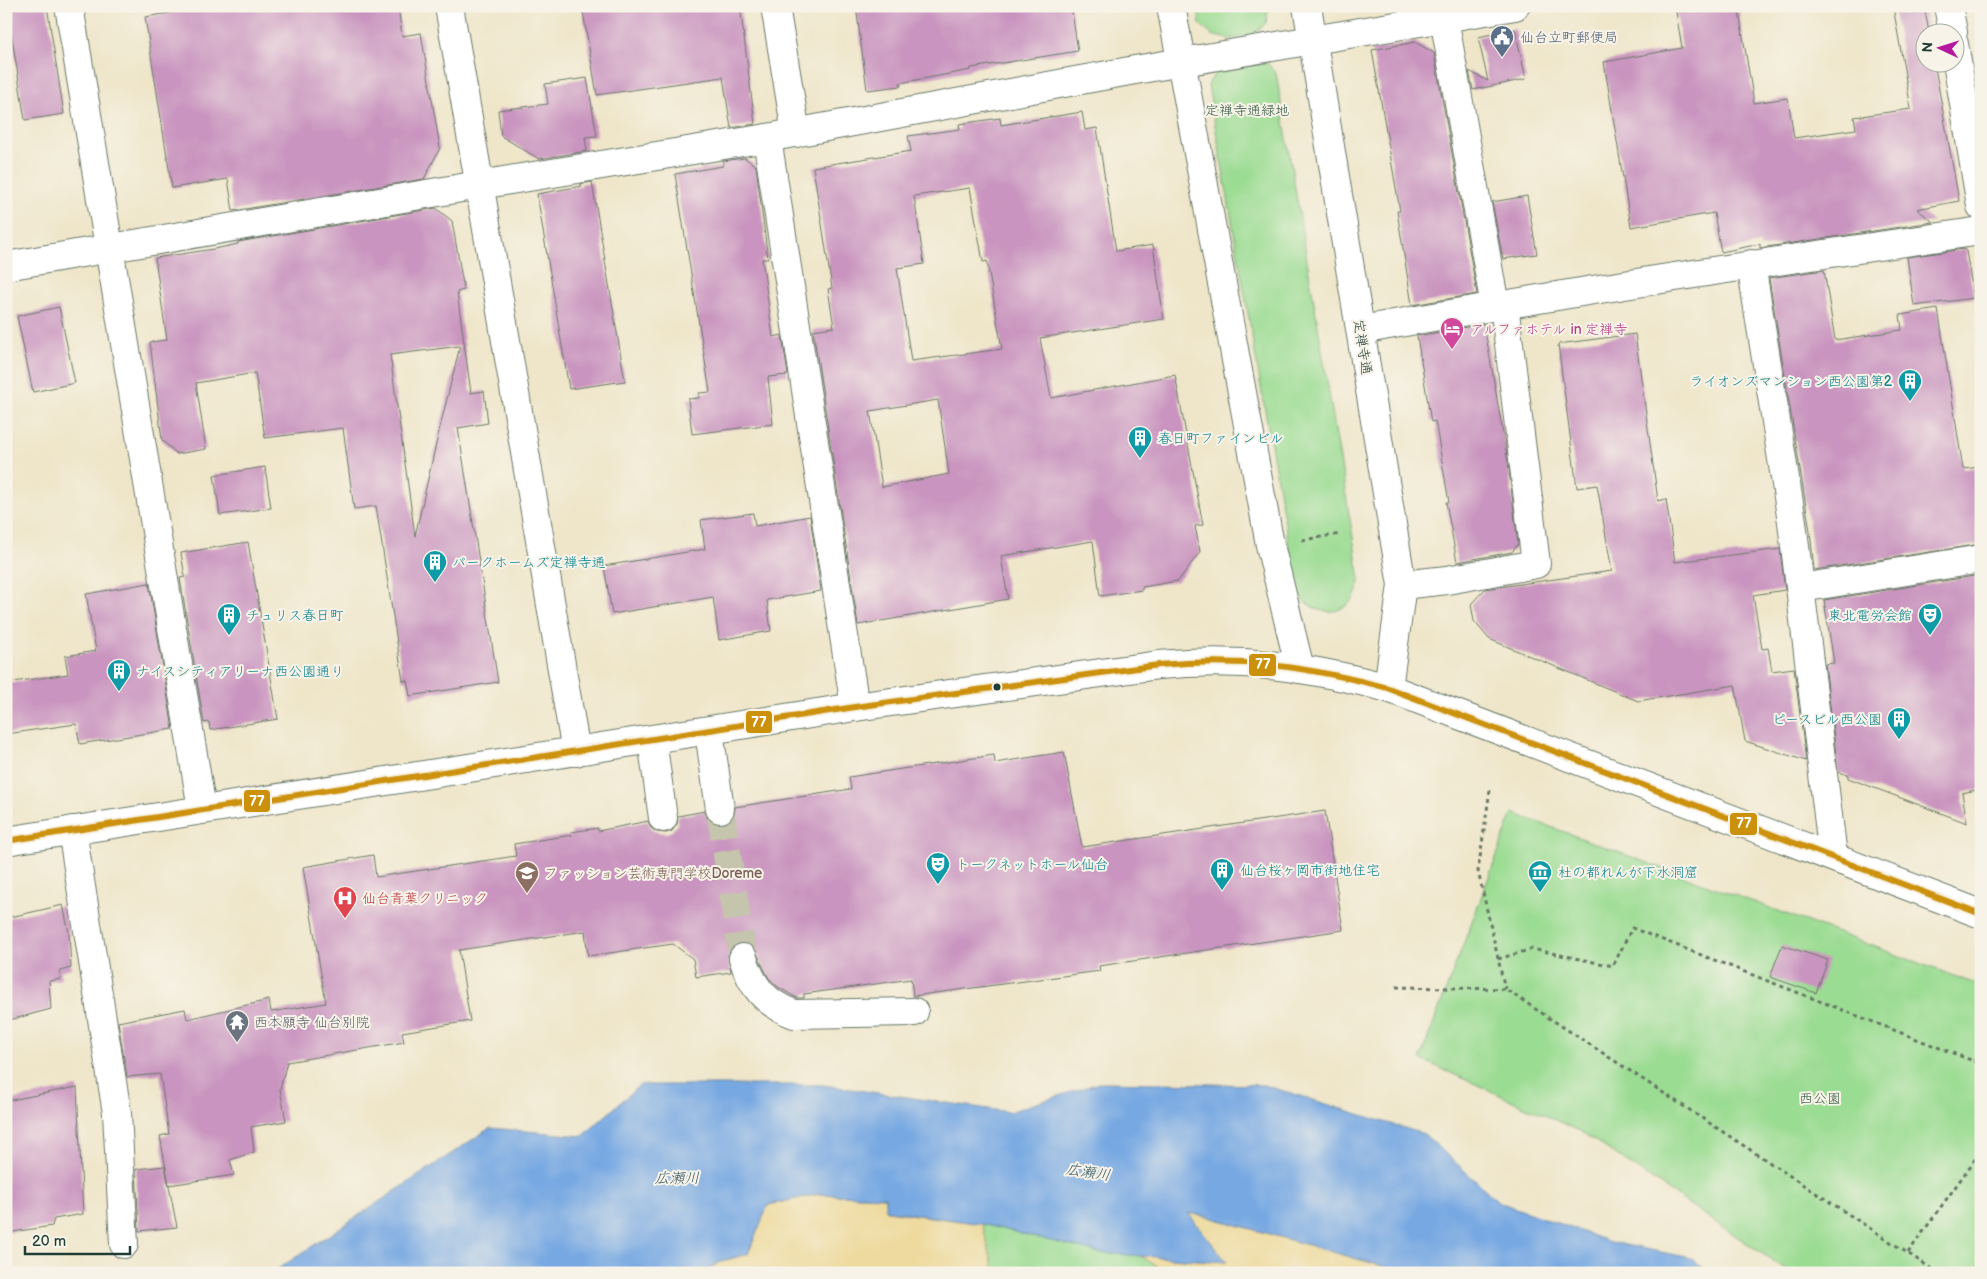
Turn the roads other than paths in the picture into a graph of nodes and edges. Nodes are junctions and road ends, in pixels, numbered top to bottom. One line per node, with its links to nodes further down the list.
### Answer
1 (69, 6): 18 (street)
2 (449, 6): 15 (street)
3 (774, 6): 13 (street)
4 (1171, 6): 11 (street)
5 (1307, 6): 10 (street, 定禅寺通)
6 (1515, 6): 8 (street)
7 (1948, 6): 9 (street)
8 (1444, 18): 10 (street); 21 (street)
9 (1951, 22)
10 (1313, 40): 11 (street); 22 (street, 定禅寺通)
11 (1180, 64): 13 (street); 26 (street)
12 (1959, 72): 16 (street)
13 (796, 133): 14 (street)
14 (767, 138): 15 (street); 28 (street)
15 (479, 185): 18 (street); 31 (street)
16 (1981, 206)
17 (1981, 231): 19 (street)
18 (111, 248): 20 (street); 32 (street)
19 (1751, 264): 21 (street); 25 (street)
20 (6, 266)
21 (1499, 305): 22 (street); 24 (street)
22 (1361, 330): 24 (street, 定禅寺通)
23 (1981, 558): 25 (street)
24 (1402, 585): 27 (street, 定禅寺通)
25 (1801, 588): 37 (street)
26 (1300, 669): 27 (street); 28 (street)
27 (1388, 688): 37 (street)
28 (855, 707): 29 (street)
29 (709, 731): 30 (street); 33 (street)
30 (652, 740): 31 (street); 34 (street)
31 (576, 752): 32 (street)
32 (202, 809): 35 (street)
33 (720, 809)
34 (663, 818)
35 (72, 830): 36 (street); 41 (street)
36 (6, 840)
37 (1833, 856): 38 (street)
38 (1981, 914)
39 (743, 958): 40 (street)
40 (914, 1012)
41 (124, 1244)

